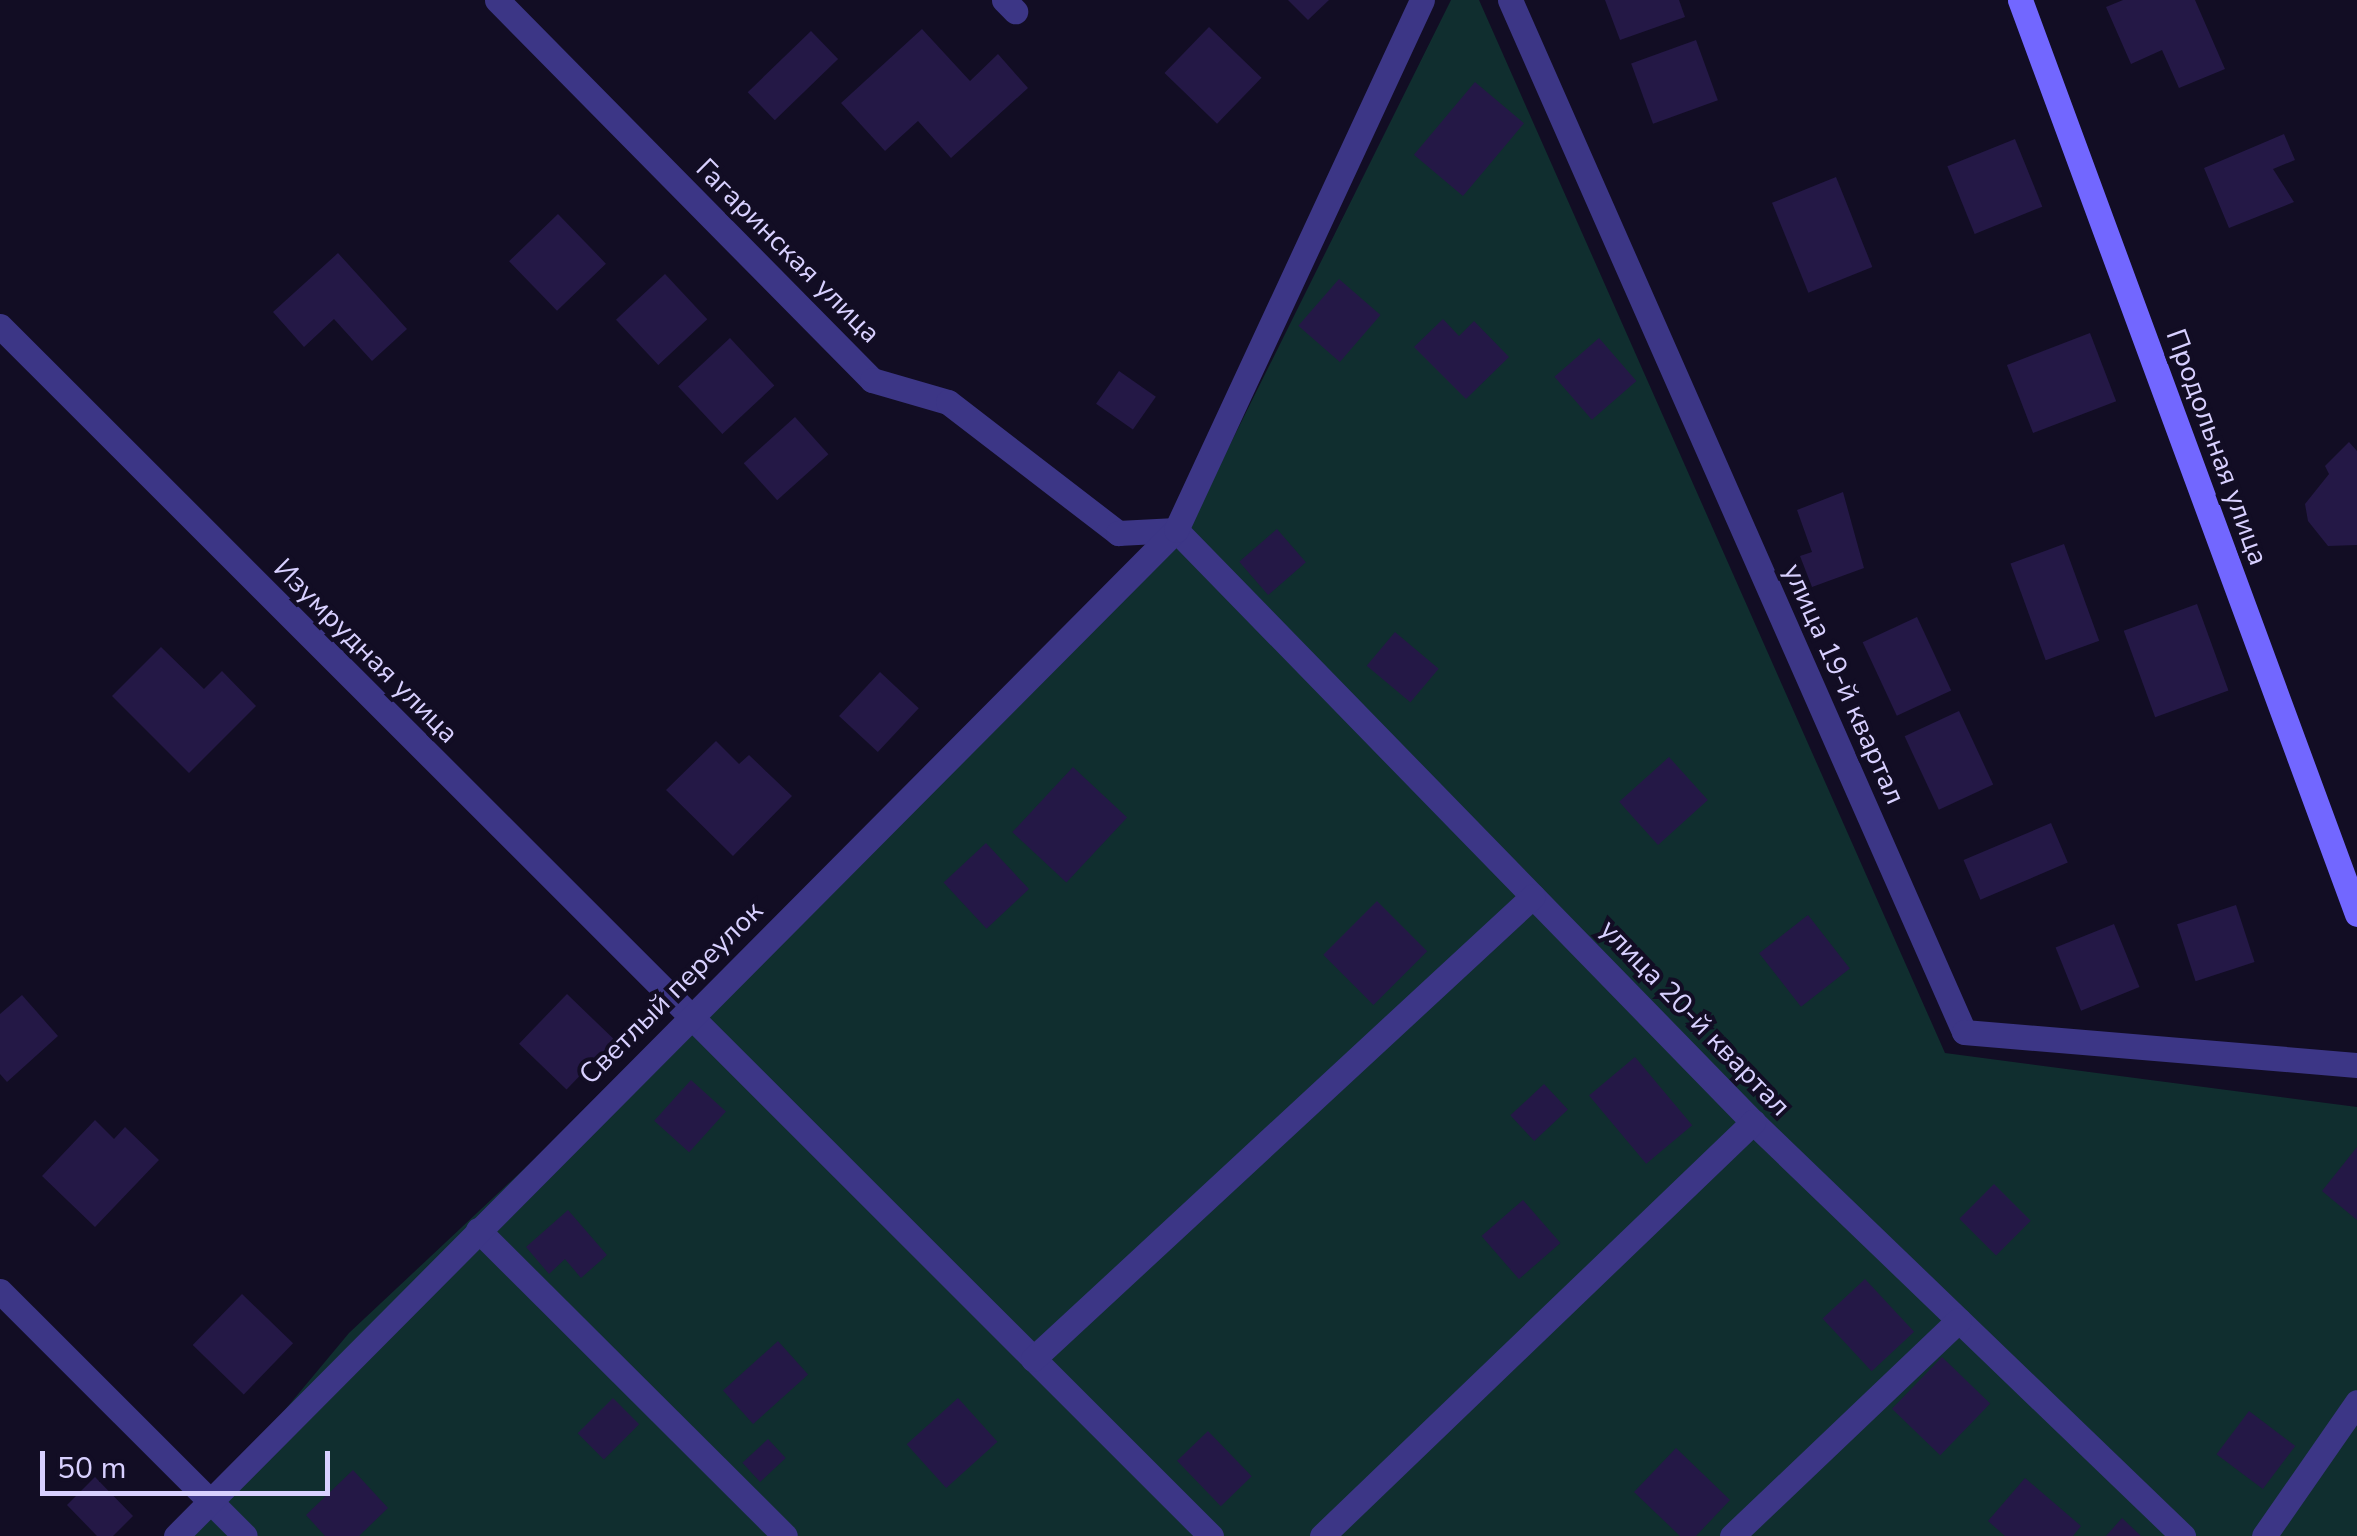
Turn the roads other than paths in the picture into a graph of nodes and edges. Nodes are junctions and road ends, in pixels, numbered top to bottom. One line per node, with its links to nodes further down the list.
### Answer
1 (498, 0): 6 (street, Гагаринская улица)
2 (1422, 0): 6 (street)
3 (1510, 0): 10 (street, улица 19-й квартал)
4 (2020, 0): 8 (street, Продольная улица)
5 (0, 326): 9 (street, Изумрудная улица)
6 (1176, 530): 7 (street, улица 20-й квартал); 9 (street, Светлый переулок)
7 (1533, 896): 11 (street, улица 20-й квартал); 15 (street)
8 (2357, 914)
9 (690, 1017): 12 (street, Светлый переулок); 15 (street, Изумрудная улица)
10 (2357, 1065)
11 (1753, 1122): 14 (street, улица 20-й квартал); 22 (street)
12 (478, 1230): 17 (street, Светлый переулок); 20 (street)
13 (0, 1292): 17 (street)
14 (1959, 1320): 23 (street); 24 (street, улица 20-й квартал)
15 (1033, 1359): 21 (street, Изумрудная улица)
16 (2357, 1402): 25 (street)
17 (210, 1499): 18 (street, Светлый переулок); 19 (street)
18 (176, 1536)
19 (245, 1536)
20 (786, 1536)
21 (1211, 1536)
22 (1322, 1536)
23 (1732, 1536)
24 (2182, 1536)
25 (2264, 1536)

